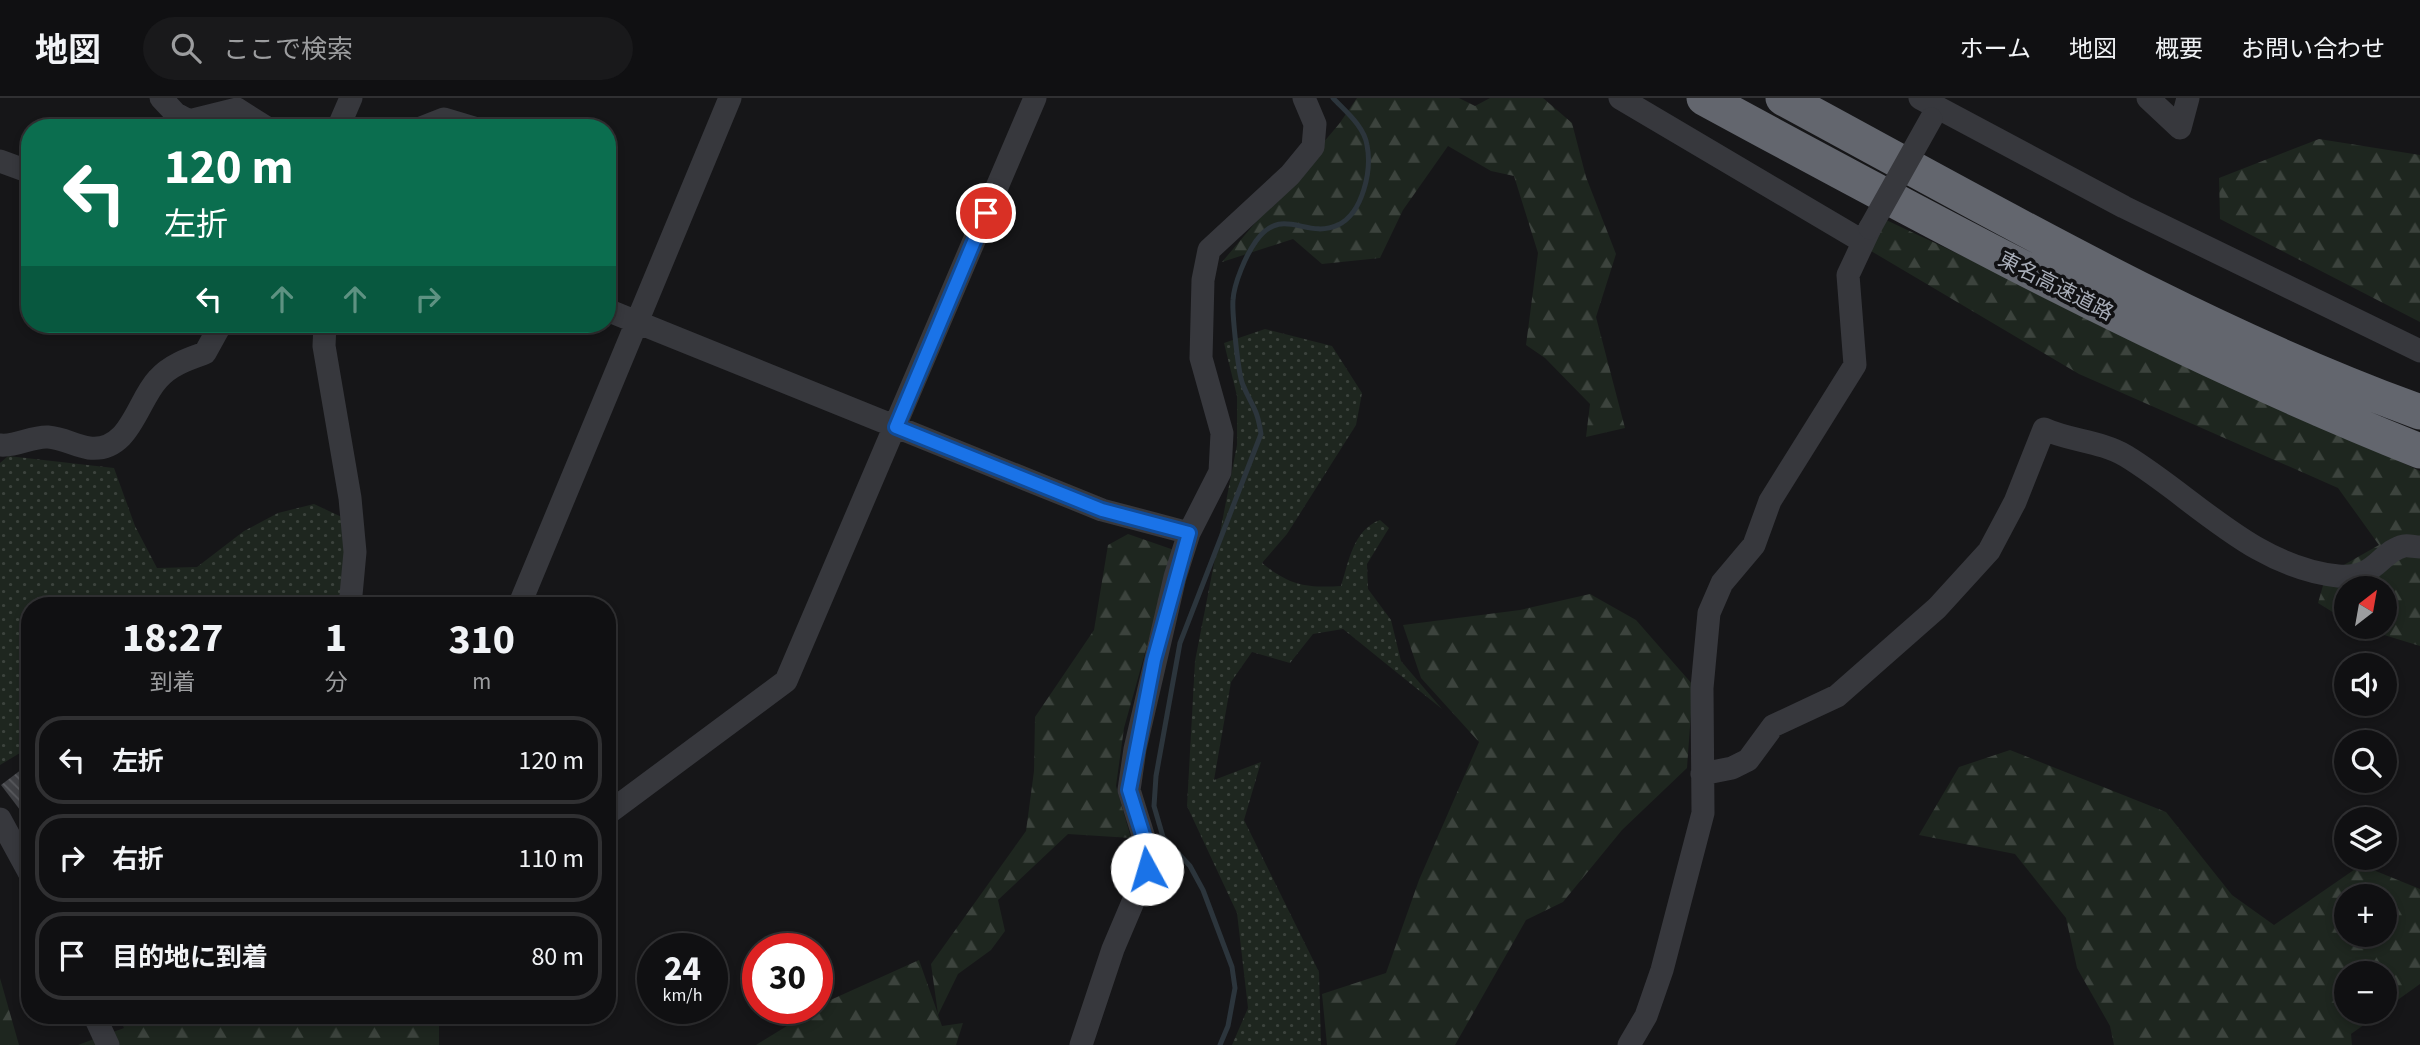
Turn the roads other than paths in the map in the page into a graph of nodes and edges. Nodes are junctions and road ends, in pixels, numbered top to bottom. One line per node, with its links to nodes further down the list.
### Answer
1 (161, 98): 12 (street)
2 (351, 98): 15 (street)
3 (730, 98): 20 (street)
4 (1035, 98): 25 (street)
5 (1304, 98): 28 (street)
6 (1620, 98): 18 (street)
7 (1704, 98): 27 (highway, 東名高速道路)
8 (1783, 98): 24 (highway, 東名高速道路)
9 (2148, 98): 10 (street)
10 (2188, 98)
11 (1932, 106): 18 (street, bridge); 23 (street)
12 (185, 119)
13 (197, 119): 14 (street)
14 (253, 119)
15 (342, 119)
16 (0, 161): 17 (street)
17 (21, 169)
18 (1866, 234): 32 (street)
19 (616, 314): 20 (street)
20 (636, 322): 25 (street); 31 (street)
21 (216, 333): 26 (street)
22 (325, 333): 30 (street)
23 (2420, 351)
24 (2420, 412)
25 (896, 427): 28 (street); 33 (street)
26 (0, 445)
27 (2420, 450)
28 (1189, 533): 38 (street)
29 (2420, 547): 32 (street)
30 (351, 597)
31 (523, 597)
32 (1702, 774): 39 (street)
33 (616, 807)
34 (0, 819): 35 (street)
35 (21, 858)
36 (98, 1024): 37 (street)
37 (108, 1045)
38 (1081, 1045)
39 (1629, 1045)

